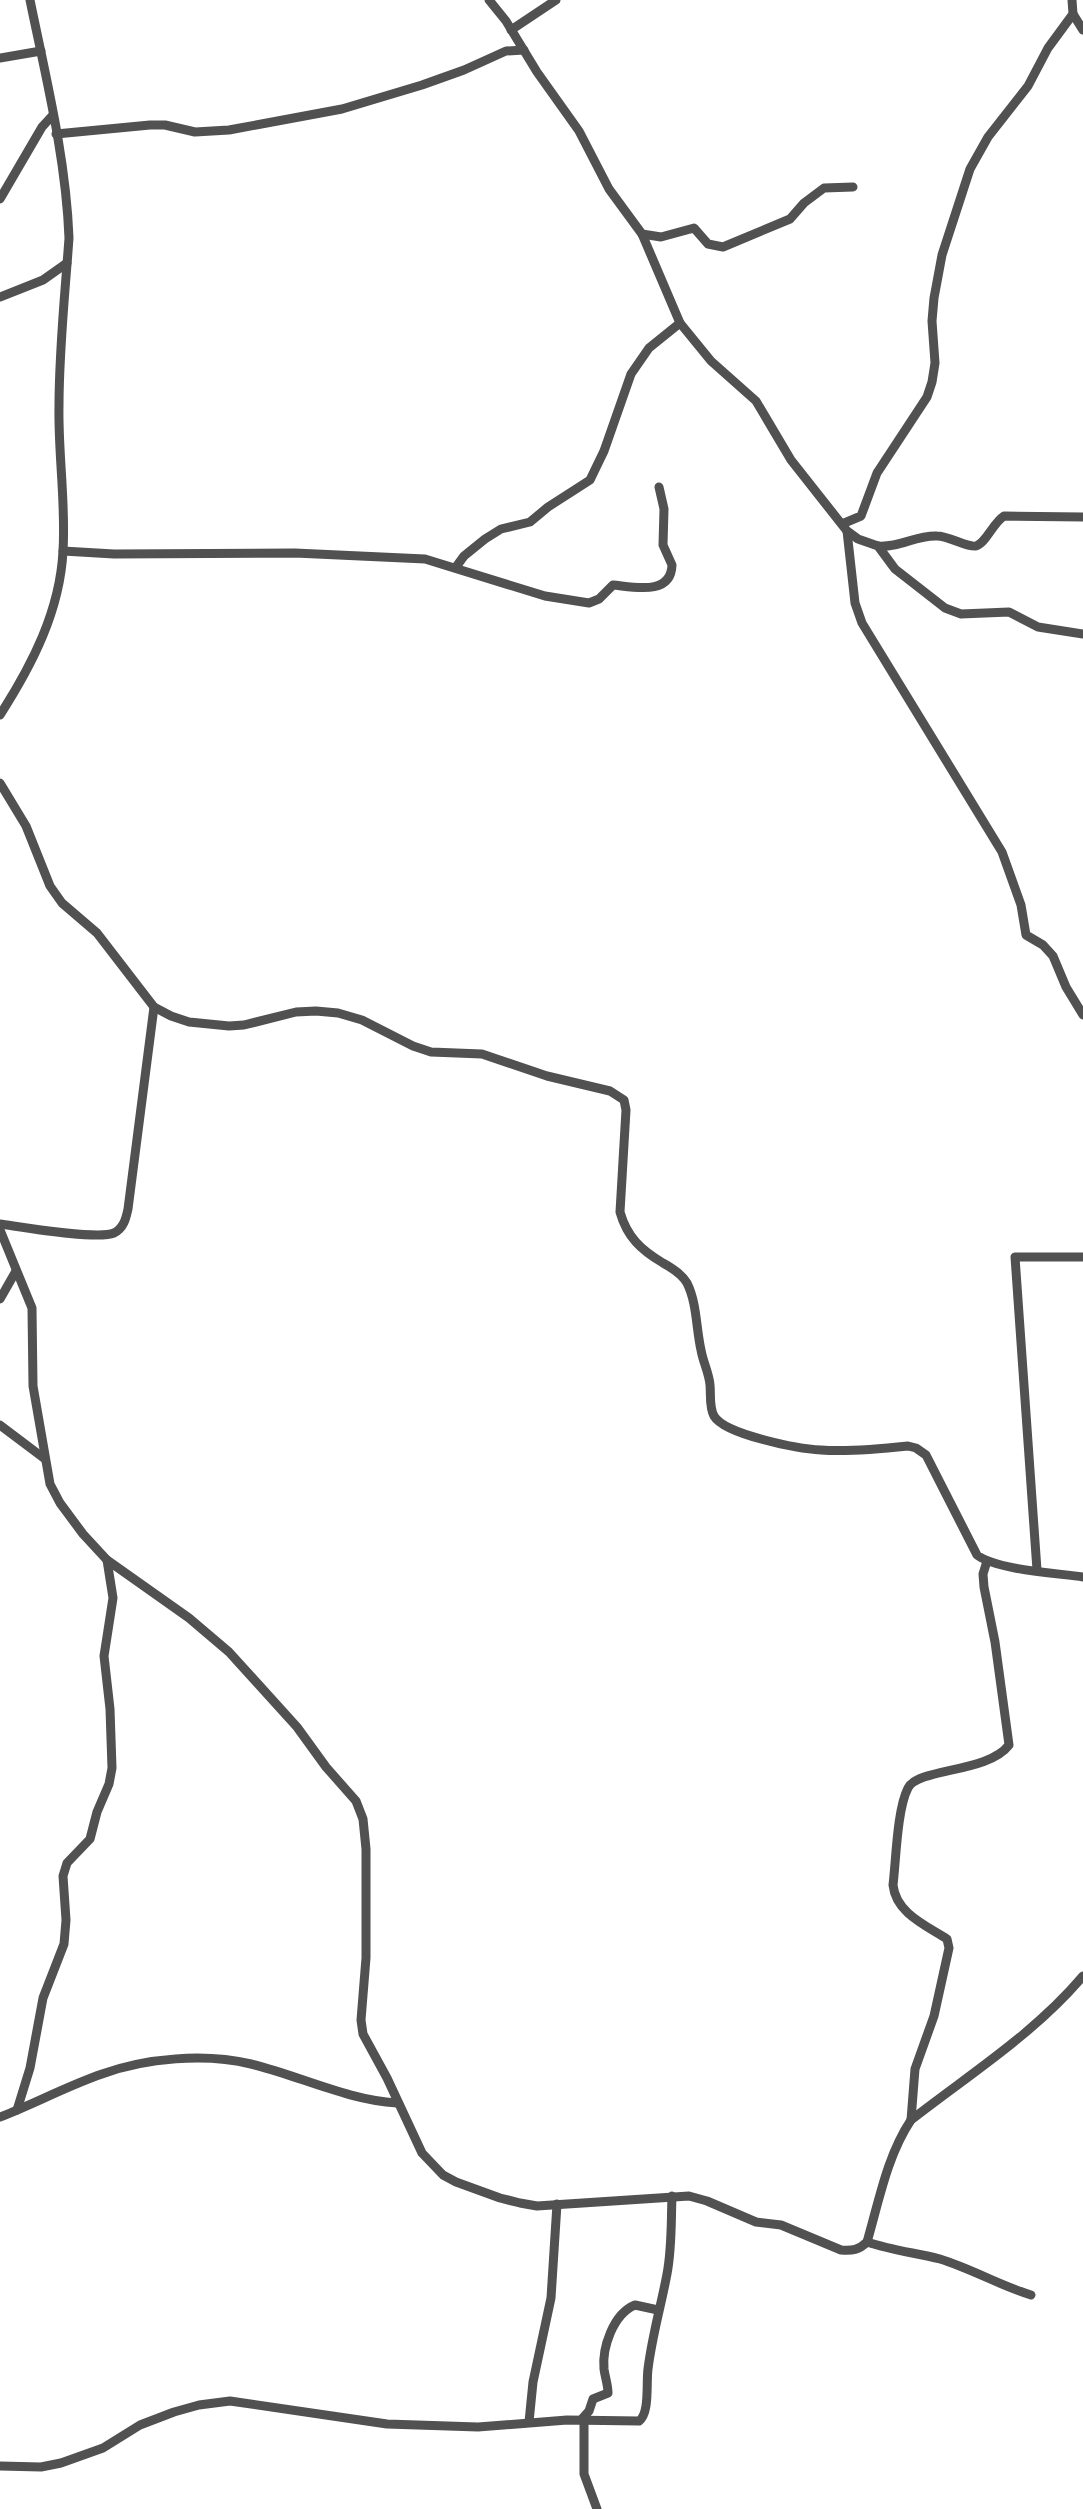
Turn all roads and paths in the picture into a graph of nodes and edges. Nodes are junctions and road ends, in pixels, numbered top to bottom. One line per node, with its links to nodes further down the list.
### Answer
1 (30, 0): 9 (street)
2 (489, 0): 7 (street)
3 (556, 0): 7 (street)
4 (1072, 0): 5 (street)
5 (1072, 14): 6 (street); 22 (street)
6 (1083, 30)
7 (513, 32): 8 (street); 10 (street)
8 (524, 50): 10 (street); 16 (street)
9 (41, 51): 11 (street); 12 (street)
10 (506, 51): 13 (street)
11 (0, 57)
12 (53, 115): 13 (street); 15 (street)
13 (56, 134): 17 (street)
14 (853, 187): 16 (street)
15 (0, 199)
16 (642, 234): 19 (street)
17 (67, 263): 18 (street); 24 (street)
18 (0, 297)
19 (680, 323): 22 (street); 25 (street)
20 (659, 487): 25 (street)
21 (1083, 517): 23 (street)
22 (844, 528): 23 (street); 30 (street)
23 (878, 546): 26 (street)
24 (63, 551): 25 (street); 27 (street)
25 (456, 567)
26 (1083, 634)
27 (0, 715)
28 (0, 783): 29 (street)
29 (154, 1007): 31 (street); 39 (street)
30 (1083, 1015)
31 (0, 1224)
32 (0, 1230): 34 (street)
33 (1083, 1257): 40 (street)
34 (16, 1271): 35 (street); 37 (street)
35 (0, 1299)
36 (0, 1425): 37 (street)
37 (45, 1459): 38 (street)
38 (107, 1560): 43 (street); 44 (street)
39 (987, 1561): 40 (street); 46 (street)
40 (1037, 1570): 41 (street)
41 (1083, 1577)
42 (1083, 1976): 46 (street)
43 (397, 2103): 44 (street); 48 (street)
44 (17, 2110): 45 (street)
45 (0, 2117)
46 (911, 2120): 49 (street)
47 (672, 2196): 48 (street); 49 (street); 51 (street)
48 (557, 2204): 53 (street)
49 (867, 2242): 50 (street)
50 (1031, 2295)
51 (658, 2310): 52 (street); 52 (street)
52 (583, 2421): 53 (street); 55 (street)
53 (529, 2422): 54 (street)
54 (0, 2466)
55 (597, 2509)

